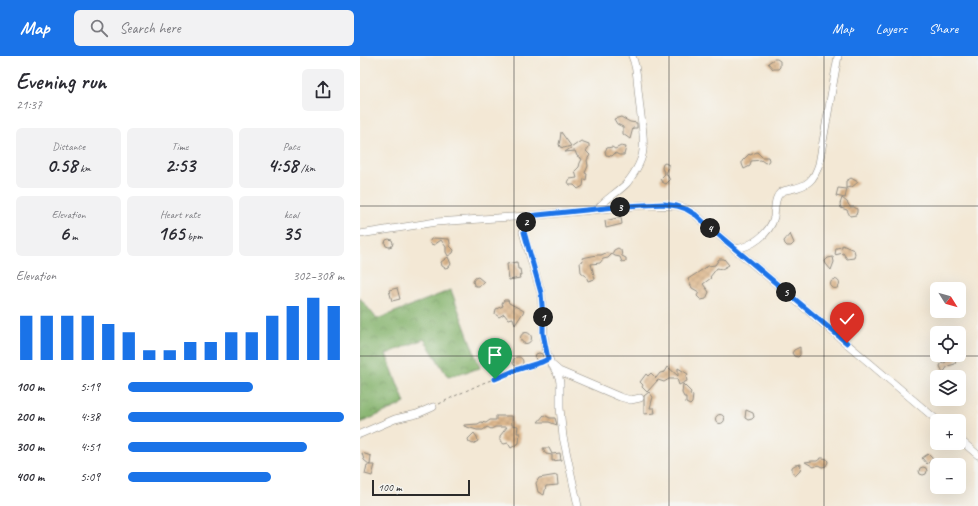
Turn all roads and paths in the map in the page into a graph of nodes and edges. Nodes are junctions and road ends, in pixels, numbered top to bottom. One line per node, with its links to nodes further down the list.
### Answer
1 (632, 56): 3 (street)
2 (838, 56): 6 (street)
3 (598, 210): 4 (street); 6 (street)
4 (528, 216): 5 (street); 7 (street)
5 (360, 234)
6 (735, 249): 11 (street)
7 (548, 359): 8 (street); 10 (path)
8 (554, 368): 9 (street); 15 (street)
9 (640, 398)
10 (433, 407): 12 (street)
11 (930, 414)
12 (360, 434)
13 (966, 445): 14 (street)
14 (978, 455)
15 (578, 506)

